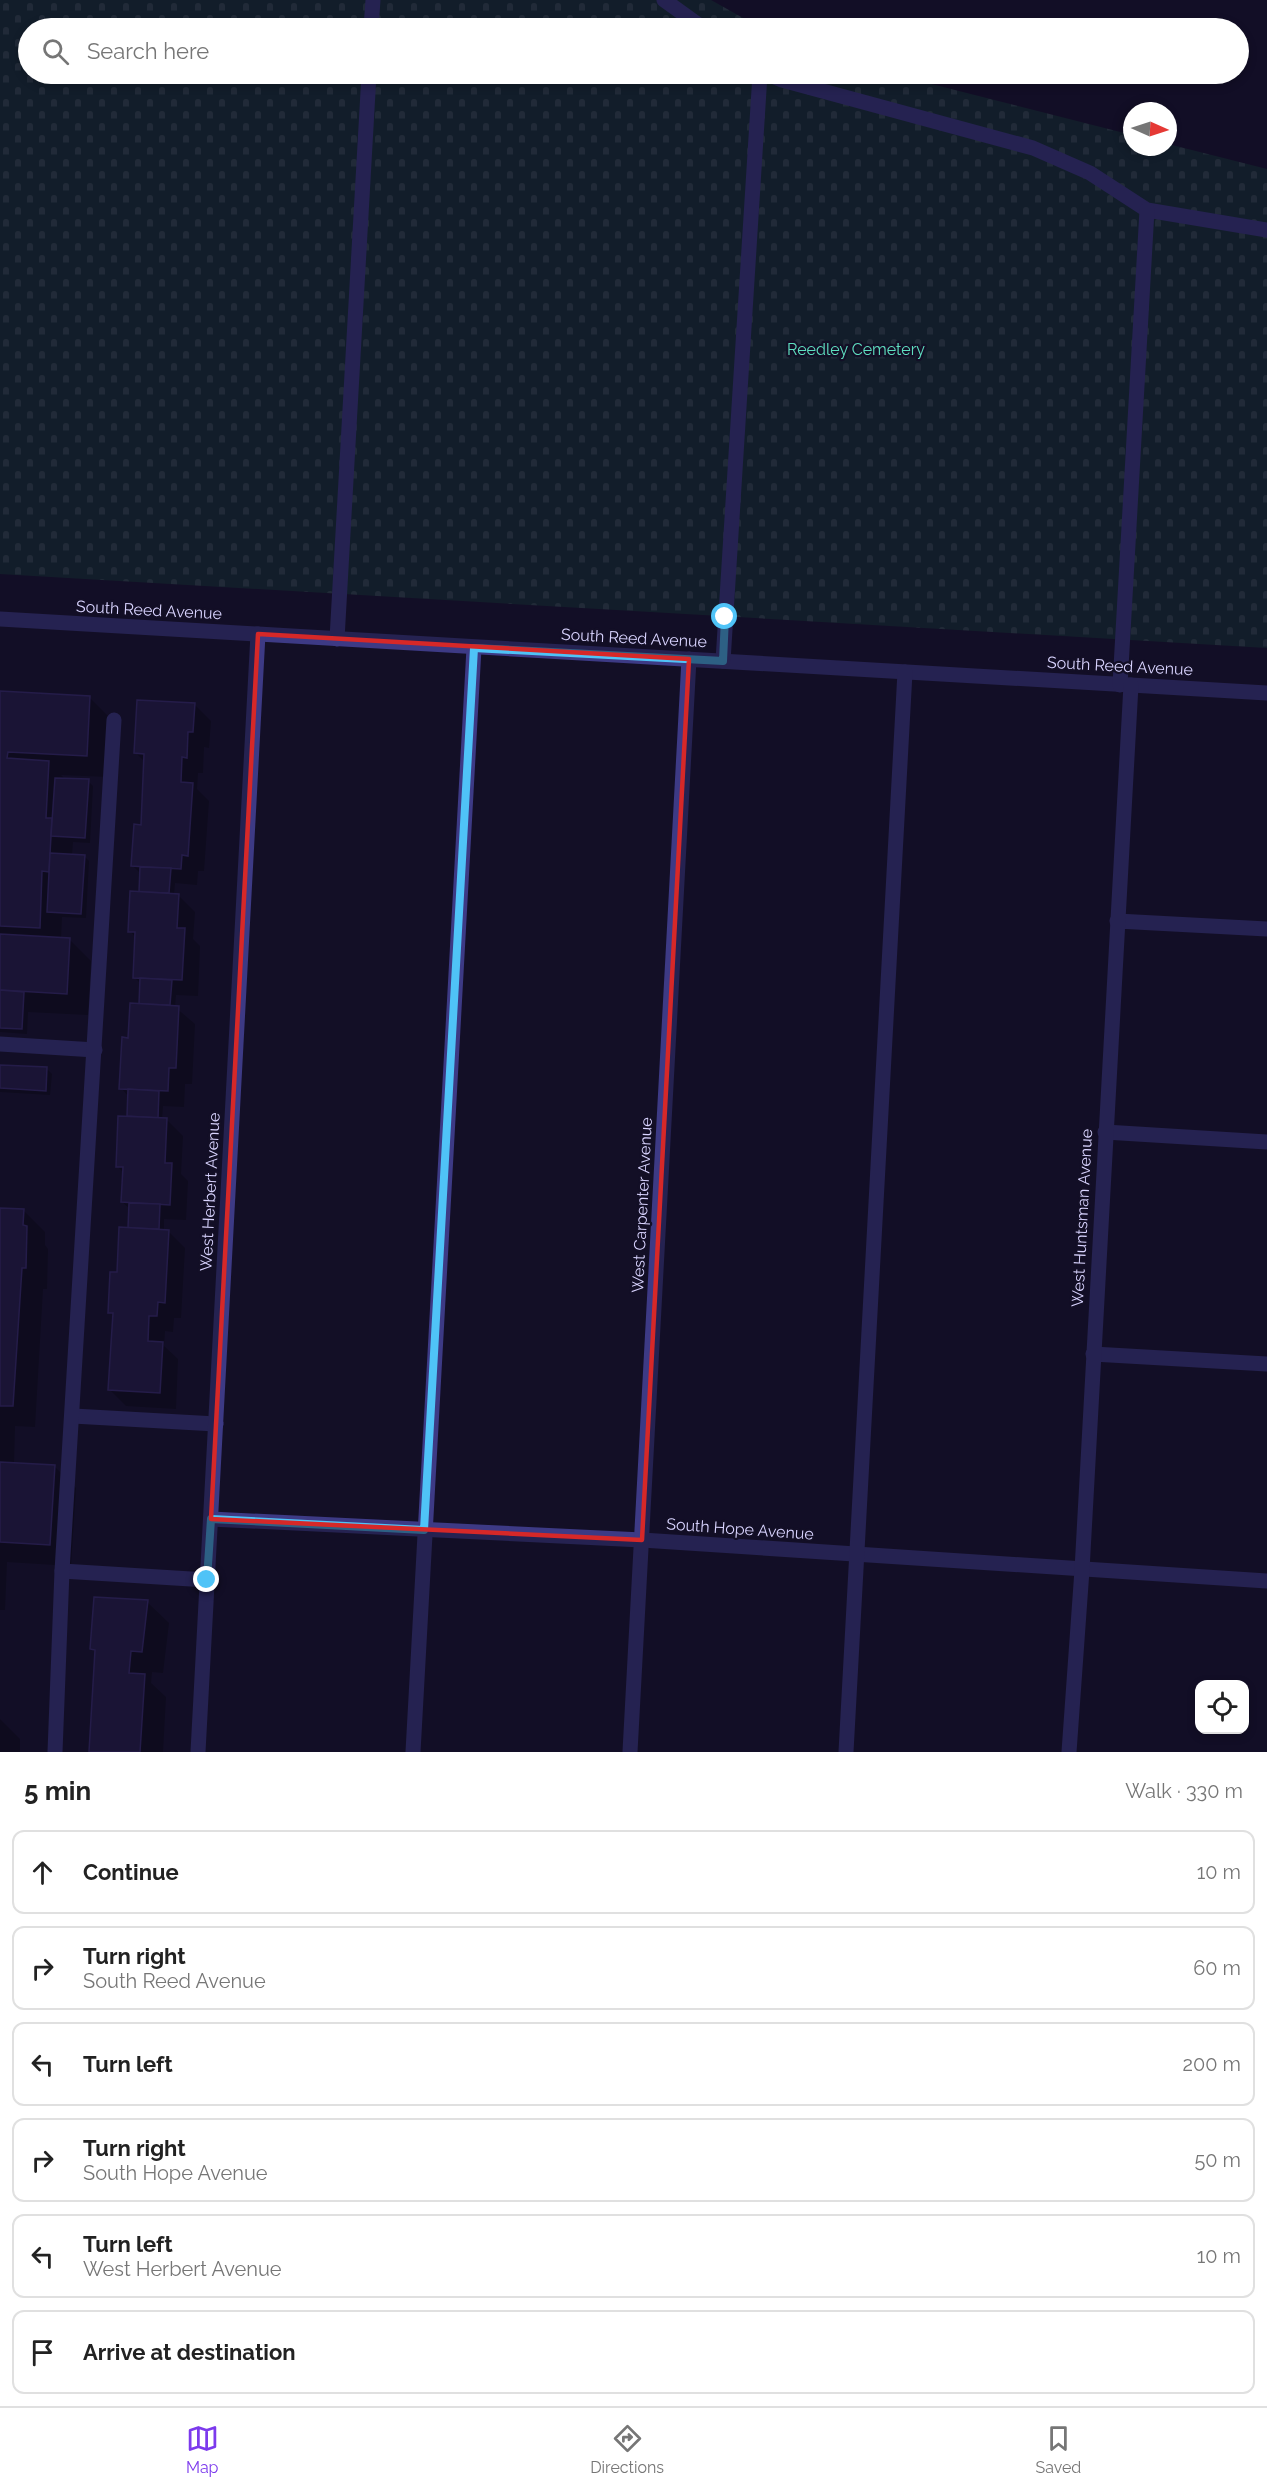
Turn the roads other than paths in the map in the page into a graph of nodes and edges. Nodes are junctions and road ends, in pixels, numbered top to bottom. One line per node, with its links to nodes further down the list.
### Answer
1 (373, 0): 3 (street)
2 (664, 0): 4 (street)
3 (372, 18)
4 (689, 18)
5 (368, 84): 12 (street)
6 (759, 84): 15 (street)
7 (797, 84): 8 (street)
8 (1147, 210): 9 (street); 17 (street, West Huntsman Avenue)
9 (1267, 231)
10 (0, 619): 11 (street, South Reed Avenue)
11 (258, 634): 12 (street, South Reed Avenue); 29 (street, West Herbert Avenue)
12 (337, 639): 13 (street, South Reed Avenue)
13 (474, 648): 14 (street, South Reed Avenue); 31 (street)
14 (689, 659): 15 (street, South Reed Avenue); 32 (street, West Carpenter Avenue)
15 (723, 661): 16 (street, South Reed Avenue)
16 (905, 672): 17 (street, South Reed Avenue); 33 (street)
17 (1126, 685): 18 (street, South Reed Avenue); 20 (street, West Huntsman Avenue)
18 (1267, 693)
19 (114, 720): 23 (street)
20 (1117, 921): 21 (street); 24 (street, West Huntsman Avenue)
21 (1267, 929)
22 (0, 1044): 23 (street)
23 (95, 1050): 28 (street)
24 (1105, 1132): 25 (street); 26 (street, West Huntsman Avenue)
25 (1267, 1142)
26 (1093, 1354): 27 (street); 34 (street, West Huntsman Avenue)
27 (1267, 1364)
28 (73, 1416): 29 (street); 35 (street)
29 (216, 1424): 30 (street, West Herbert Avenue)
30 (211, 1519): 31 (street, South Hope Avenue); 36 (street, West Herbert Avenue)
31 (424, 1530): 32 (street, South Hope Avenue); 40 (street)
32 (642, 1540): 33 (street, South Hope Avenue); 41 (street, West Carpenter Avenue)
33 (855, 1554): 34 (street, South Hope Avenue); 42 (street)
34 (1082, 1570): 37 (street, South Hope Avenue); 43 (street, West Huntsman Avenue)
35 (62, 1571): 36 (street); 38 (street)
36 (207, 1580): 39 (street, West Herbert Avenue)
37 (1267, 1581)
38 (55, 1752)
39 (198, 1752)
40 (413, 1752)
41 (630, 1752)
42 (846, 1752)
43 (1070, 1752)

